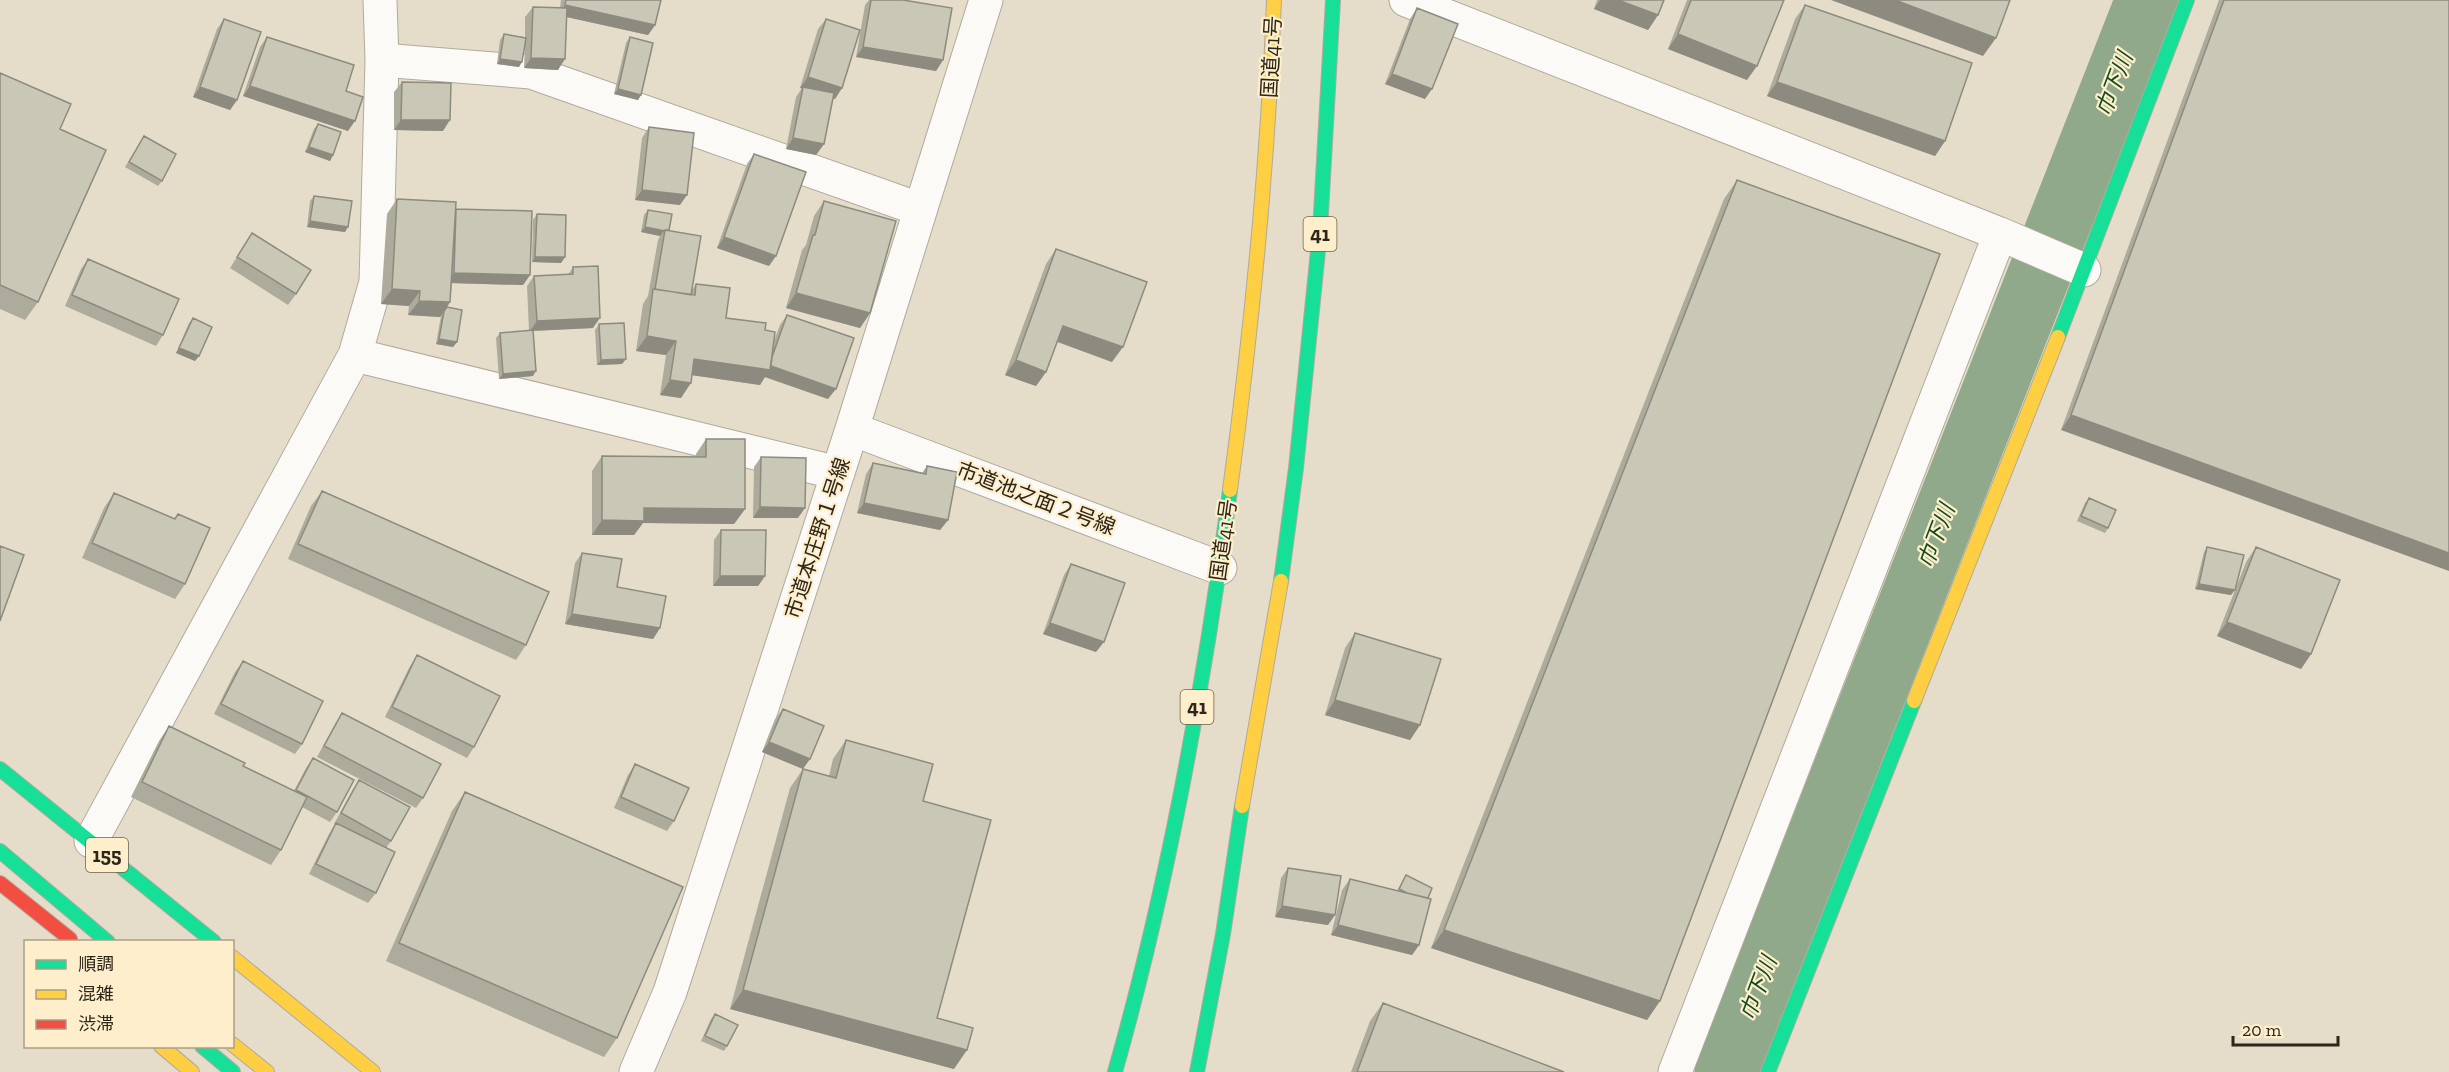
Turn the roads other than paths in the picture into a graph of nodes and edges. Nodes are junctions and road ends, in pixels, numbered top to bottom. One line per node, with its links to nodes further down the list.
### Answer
1 (381, 0): 7 (street)
2 (986, 0): 8 (street, 市道本庄野１号線)
3 (1274, 0): 14 (main road, 国道41号 / 41)
4 (1333, 0): 32 (main road, 41)
5 (1406, 0): 9 (street)
6 (2187, 0): 10 (main road)
7 (382, 60): 8 (street); 11 (street)
8 (919, 210): 12 (street, 市道本庄野１号線)
9 (2000, 234): 10 (street); 33 (street)
10 (2084, 270): 34 (main road)
11 (356, 355): 13 (street); 16 (street)
12 (852, 429): 13 (street, 市道本庄野１号線); 14 (street, 市道池之面２号線)
13 (838, 473): 30 (street, 市道本庄野１号線)
14 (1220, 568): 31 (main road, 国道41号 / 41)
15 (0, 769): 16 (main road, 155)
16 (91, 841): 21 (main road, 155)
17 (0, 851): 20 (main road)
18 (0, 883): 19 (main road)
19 (71, 940)
20 (106, 940)
21 (212, 940)
22 (234, 959): 29 (main road)
23 (234, 1046): 28 (main road)
24 (162, 1048): 26 (main road)
25 (203, 1048): 27 (main road)
26 (192, 1072)
27 (232, 1072)
28 (267, 1072)
29 (373, 1072)
30 (636, 1072)
31 (1115, 1072)
32 (1197, 1072)
33 (1675, 1072)
34 (1768, 1072)

